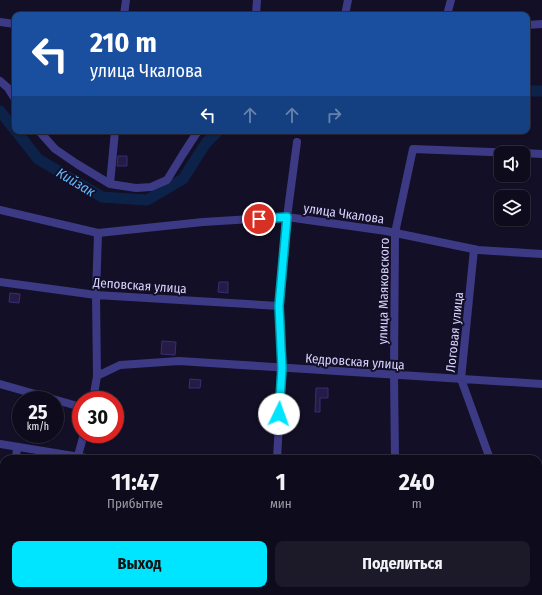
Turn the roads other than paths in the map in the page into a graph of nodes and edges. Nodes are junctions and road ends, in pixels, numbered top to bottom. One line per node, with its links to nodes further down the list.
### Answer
1 (126, 0): 5 (street)
2 (257, 0): 6 (street)
3 (348, 0): 7 (street)
4 (451, 0): 8 (street)
5 (124, 12)
6 (256, 12)
7 (346, 12)
8 (448, 12)
9 (0, 22): 10 (street)
10 (12, 24)
11 (542, 24): 12 (street)
12 (530, 25)
13 (0, 81): 14 (street)
14 (12, 94)
15 (42, 134): 22 (street)
16 (115, 134): 22 (street)
17 (196, 134): 22 (street)
18 (297, 142): 24 (street)
19 (494, 152): 26 (street, улица Маяковского)
20 (530, 153): 21 (street)
21 (542, 154)
22 (110, 184)
23 (0, 210): 25 (street, улица Чкалова)
24 (287, 217): 25 (street, улица Чкалова); 26 (street, улица Чкалова); 31 (street)
25 (98, 233): 30 (street)
26 (395, 233): 27 (street, улица Чкалова); 33 (street, улица Маяковского)
27 (474, 249): 28 (street, улица Чкалова); 35 (street, Логовая улица)
28 (542, 254)
29 (0, 282): 30 (street, Деповская улица)
30 (96, 295): 31 (street, Деповская улица); 34 (street)
31 (279, 306): 32 (street)
32 (282, 368): 33 (street, Кедровская улица); 34 (street, Кедровская улица); 46 (street)
33 (394, 375): 35 (street, Кедровская улица); 47 (street, улица Маяковского)
34 (97, 376): 38 (street)
35 (461, 379): 37 (street, Кедровская улица); 48 (street, Логовая улица)
36 (0, 384): 39 (street)
37 (542, 384)
38 (94, 391)
39 (72, 404)
40 (81, 443): 45 (street)
41 (0, 444): 42 (street)
42 (17, 447): 43 (street); 44 (street)
43 (16, 455)
44 (61, 455)
45 (78, 455)
46 (277, 455)
47 (395, 455)
48 (489, 455)

